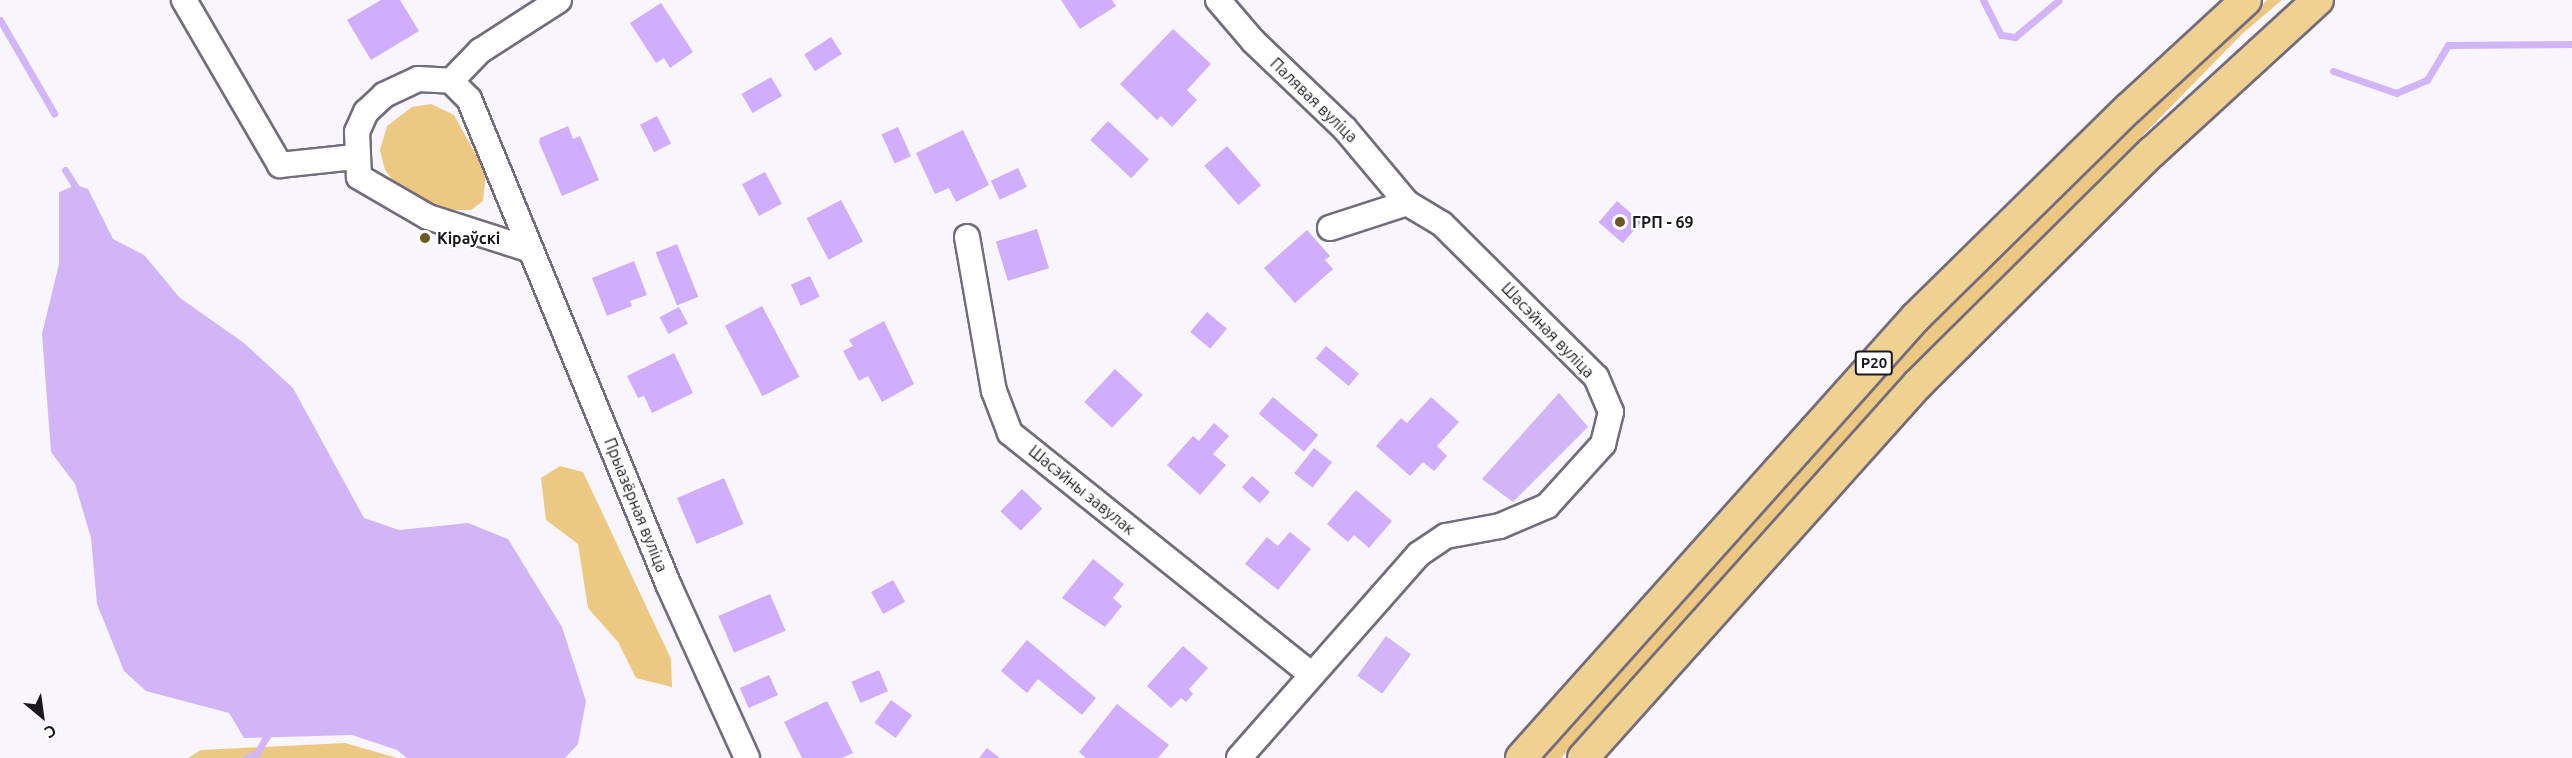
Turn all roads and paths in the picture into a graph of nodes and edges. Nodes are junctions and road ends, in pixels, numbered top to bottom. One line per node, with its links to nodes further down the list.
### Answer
1 (184, 0): 7 (street)
2 (559, 0): 6 (street)
3 (1218, 0): 8 (street, Палявая вуліца)
4 (2246, 0): 15 (main road, Р20)
5 (2318, 0): 16 (main road, Р20)
6 (451, 81): 7 (street); 11 (street, Прыазёрная вуліца)
7 (356, 157): 11 (street)
8 (1407, 202): 9 (street); 12 (street, Шасэйная вуліца)
9 (1330, 228)
10 (967, 237): 12 (street, Шасэйны завулак)
11 (531, 250): 13 (street, Прыазёрная вуліца)
12 (1311, 674): 14 (street, Шасэйная вуліца)
13 (747, 758)
14 (1239, 758)
15 (1521, 758)
16 (1582, 758)

